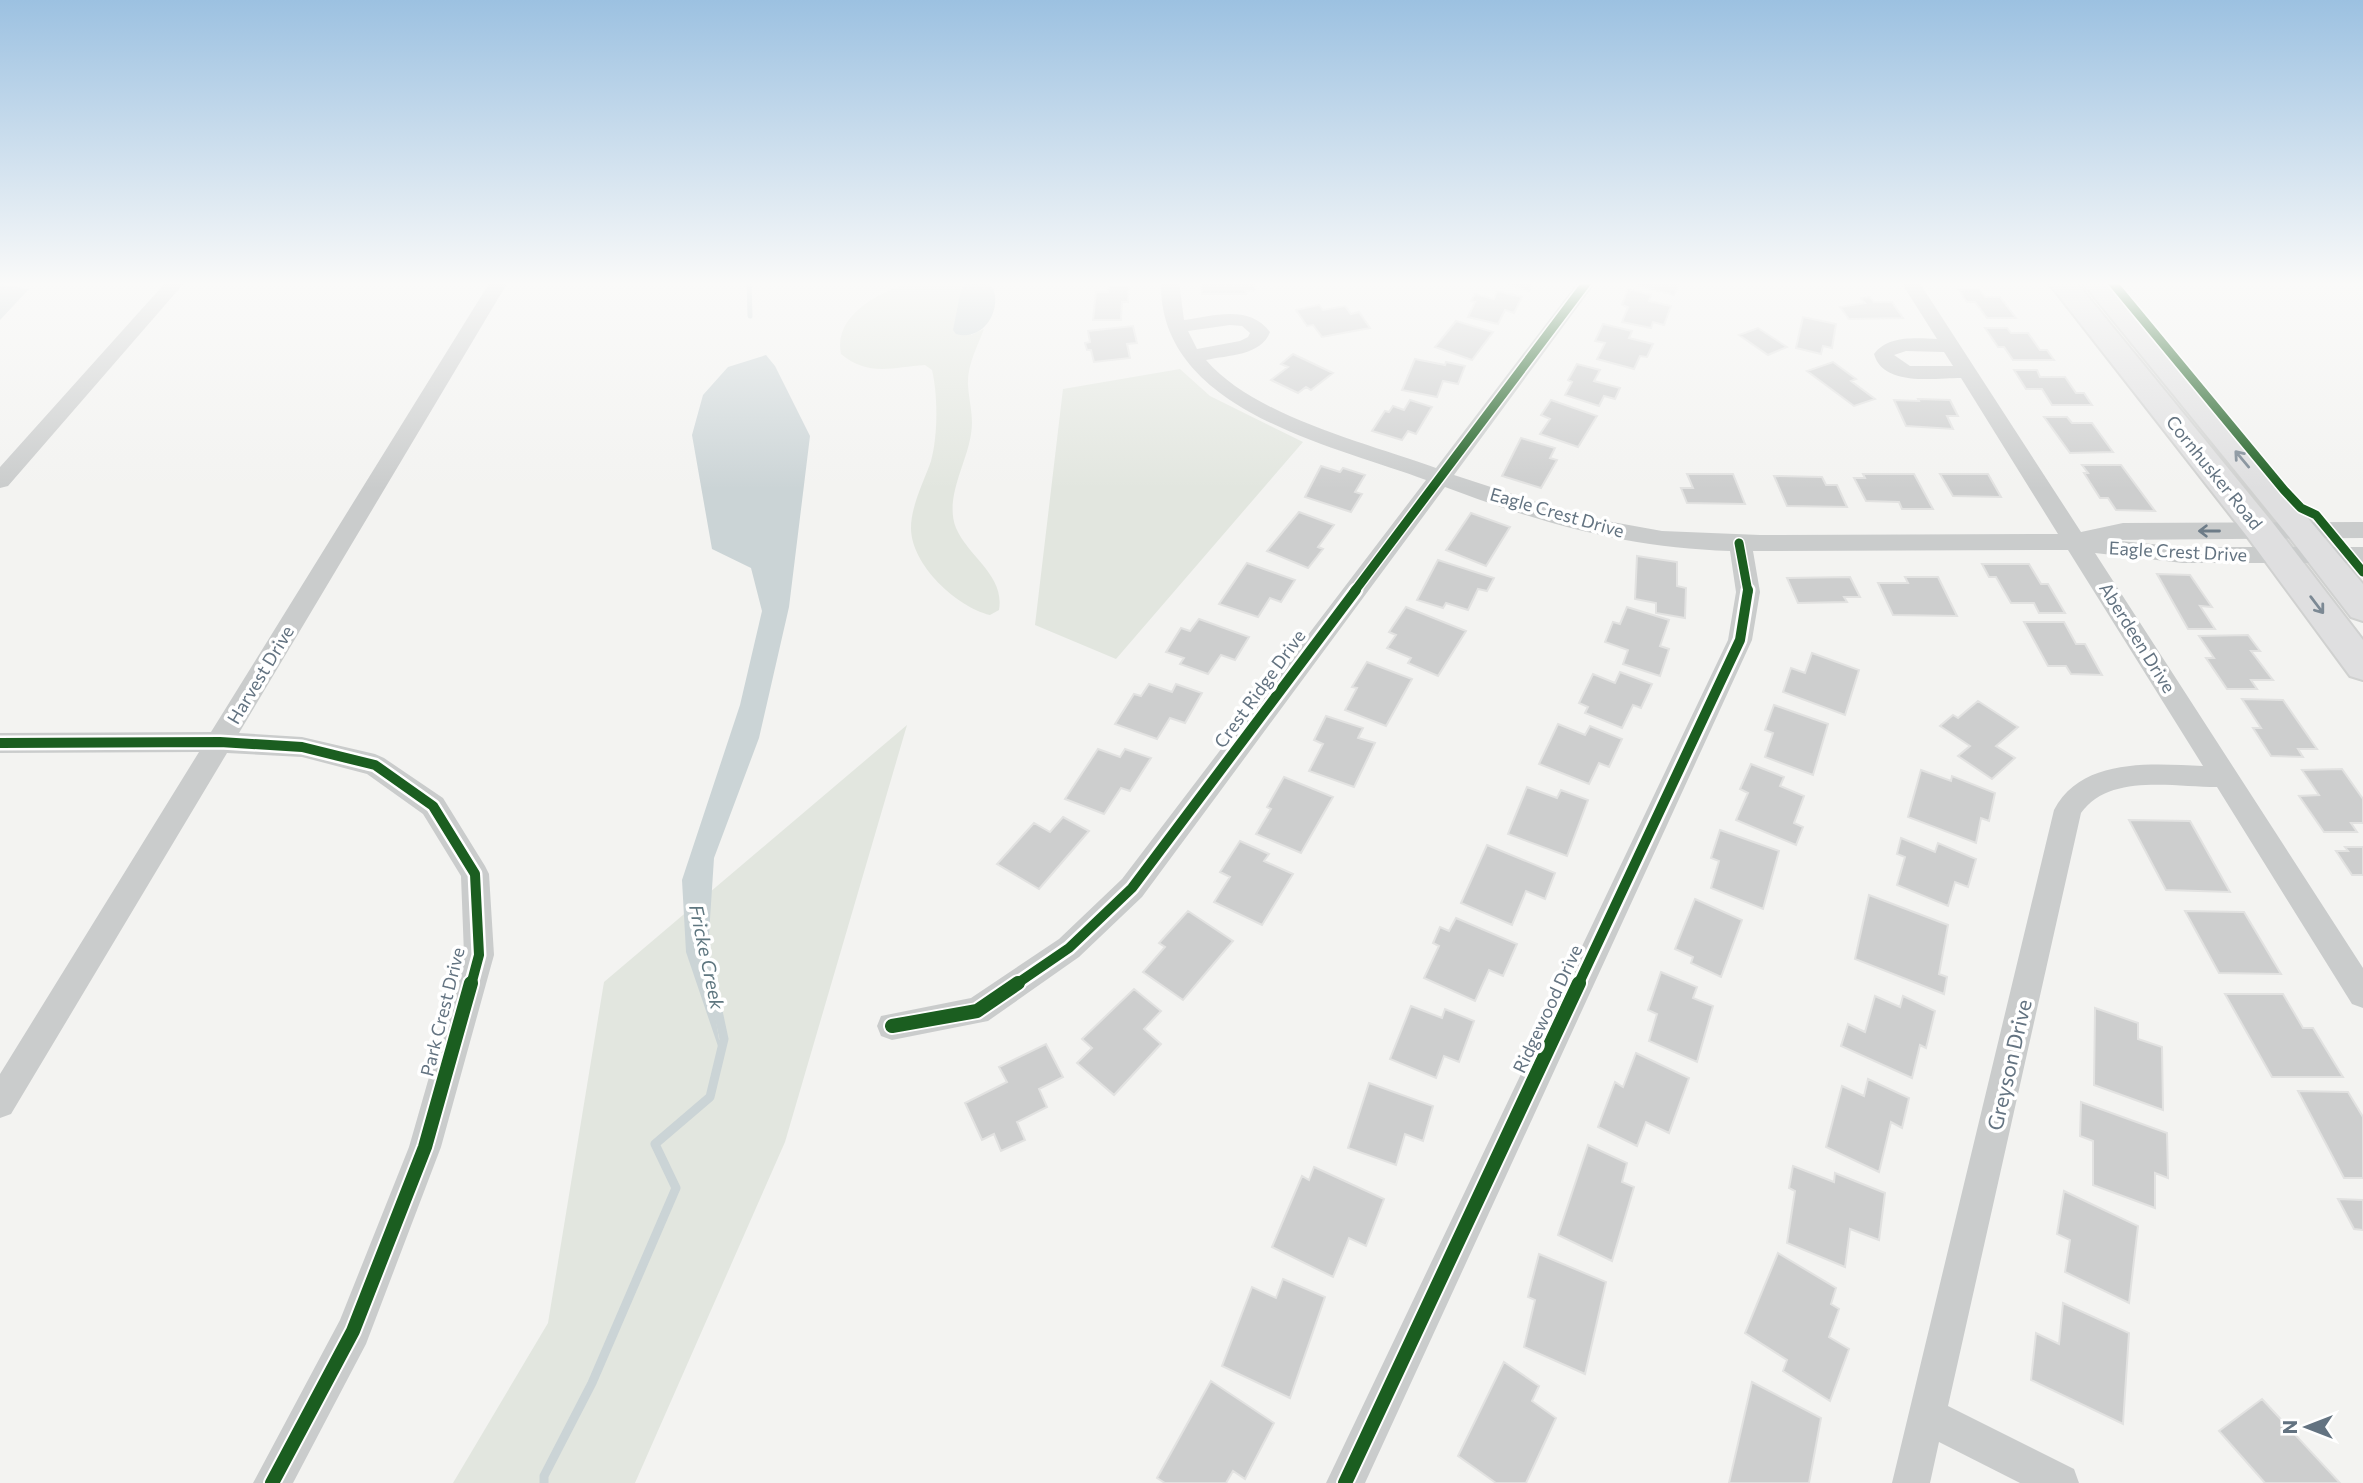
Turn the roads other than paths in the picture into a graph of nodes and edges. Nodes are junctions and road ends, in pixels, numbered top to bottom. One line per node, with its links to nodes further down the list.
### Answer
1 (115, 351): 13 (street)
2 (457, 351): 22 (street, Harvest Drive)
3 (1190, 351): 10 (street, Eagle Crest Drive)
4 (1218, 351): 10 (street)
5 (1536, 351): 12 (street, Crest Ridge Drive)
6 (1886, 351): 11 (street)
7 (1954, 351): 11 (street, Aberdeen Drive)
8 (2117, 351): 18 (main road, Cornhusker Road)
9 (2153, 351): 16 (main road, Cornhusker Road, one-way to 9)
10 (1193, 356): 12 (street, Eagle Crest Drive)
11 (1968, 372): 15 (street, Aberdeen Drive)
12 (1442, 478): 17 (street, Eagle Crest Drive); 26 (street, Crest Ridge Drive)
13 (0, 481)
14 (2363, 530): 16 (street)
15 (2076, 542): 17 (street, Eagle Crest Drive); 18 (street, Eagle Crest Drive); 18 (street, Eagle Crest Drive, one-way to 15); 24 (street, Aberdeen Drive)
16 (2311, 542): 18 (street); 18 (street, Eagle Crest Drive); 19 (street); 20 (main road, Cornhusker Road)
17 (1740, 543): 30 (street, Ridgewood Drive)
18 (2271, 545): 21 (main road, Cornhusker Road, one-way to 21)
19 (2363, 555)
20 (2363, 608)
21 (2363, 666)
22 (220, 742): 23 (street, Park Crest Drive); 27 (street, Harvest Drive); 29 (street, Park Crest Drive)
23 (0, 743)
24 (2225, 777): 25 (street, Aberdeen Drive); 28 (street, Greyson Drive)
25 (2363, 994)
26 (892, 1026)
27 (0, 1103)
28 (1926, 1415): 31 (street, Greyson Drive); 32 (street)
29 (272, 1483)
30 (1345, 1483)
31 (1911, 1483)
32 (2060, 1483)

